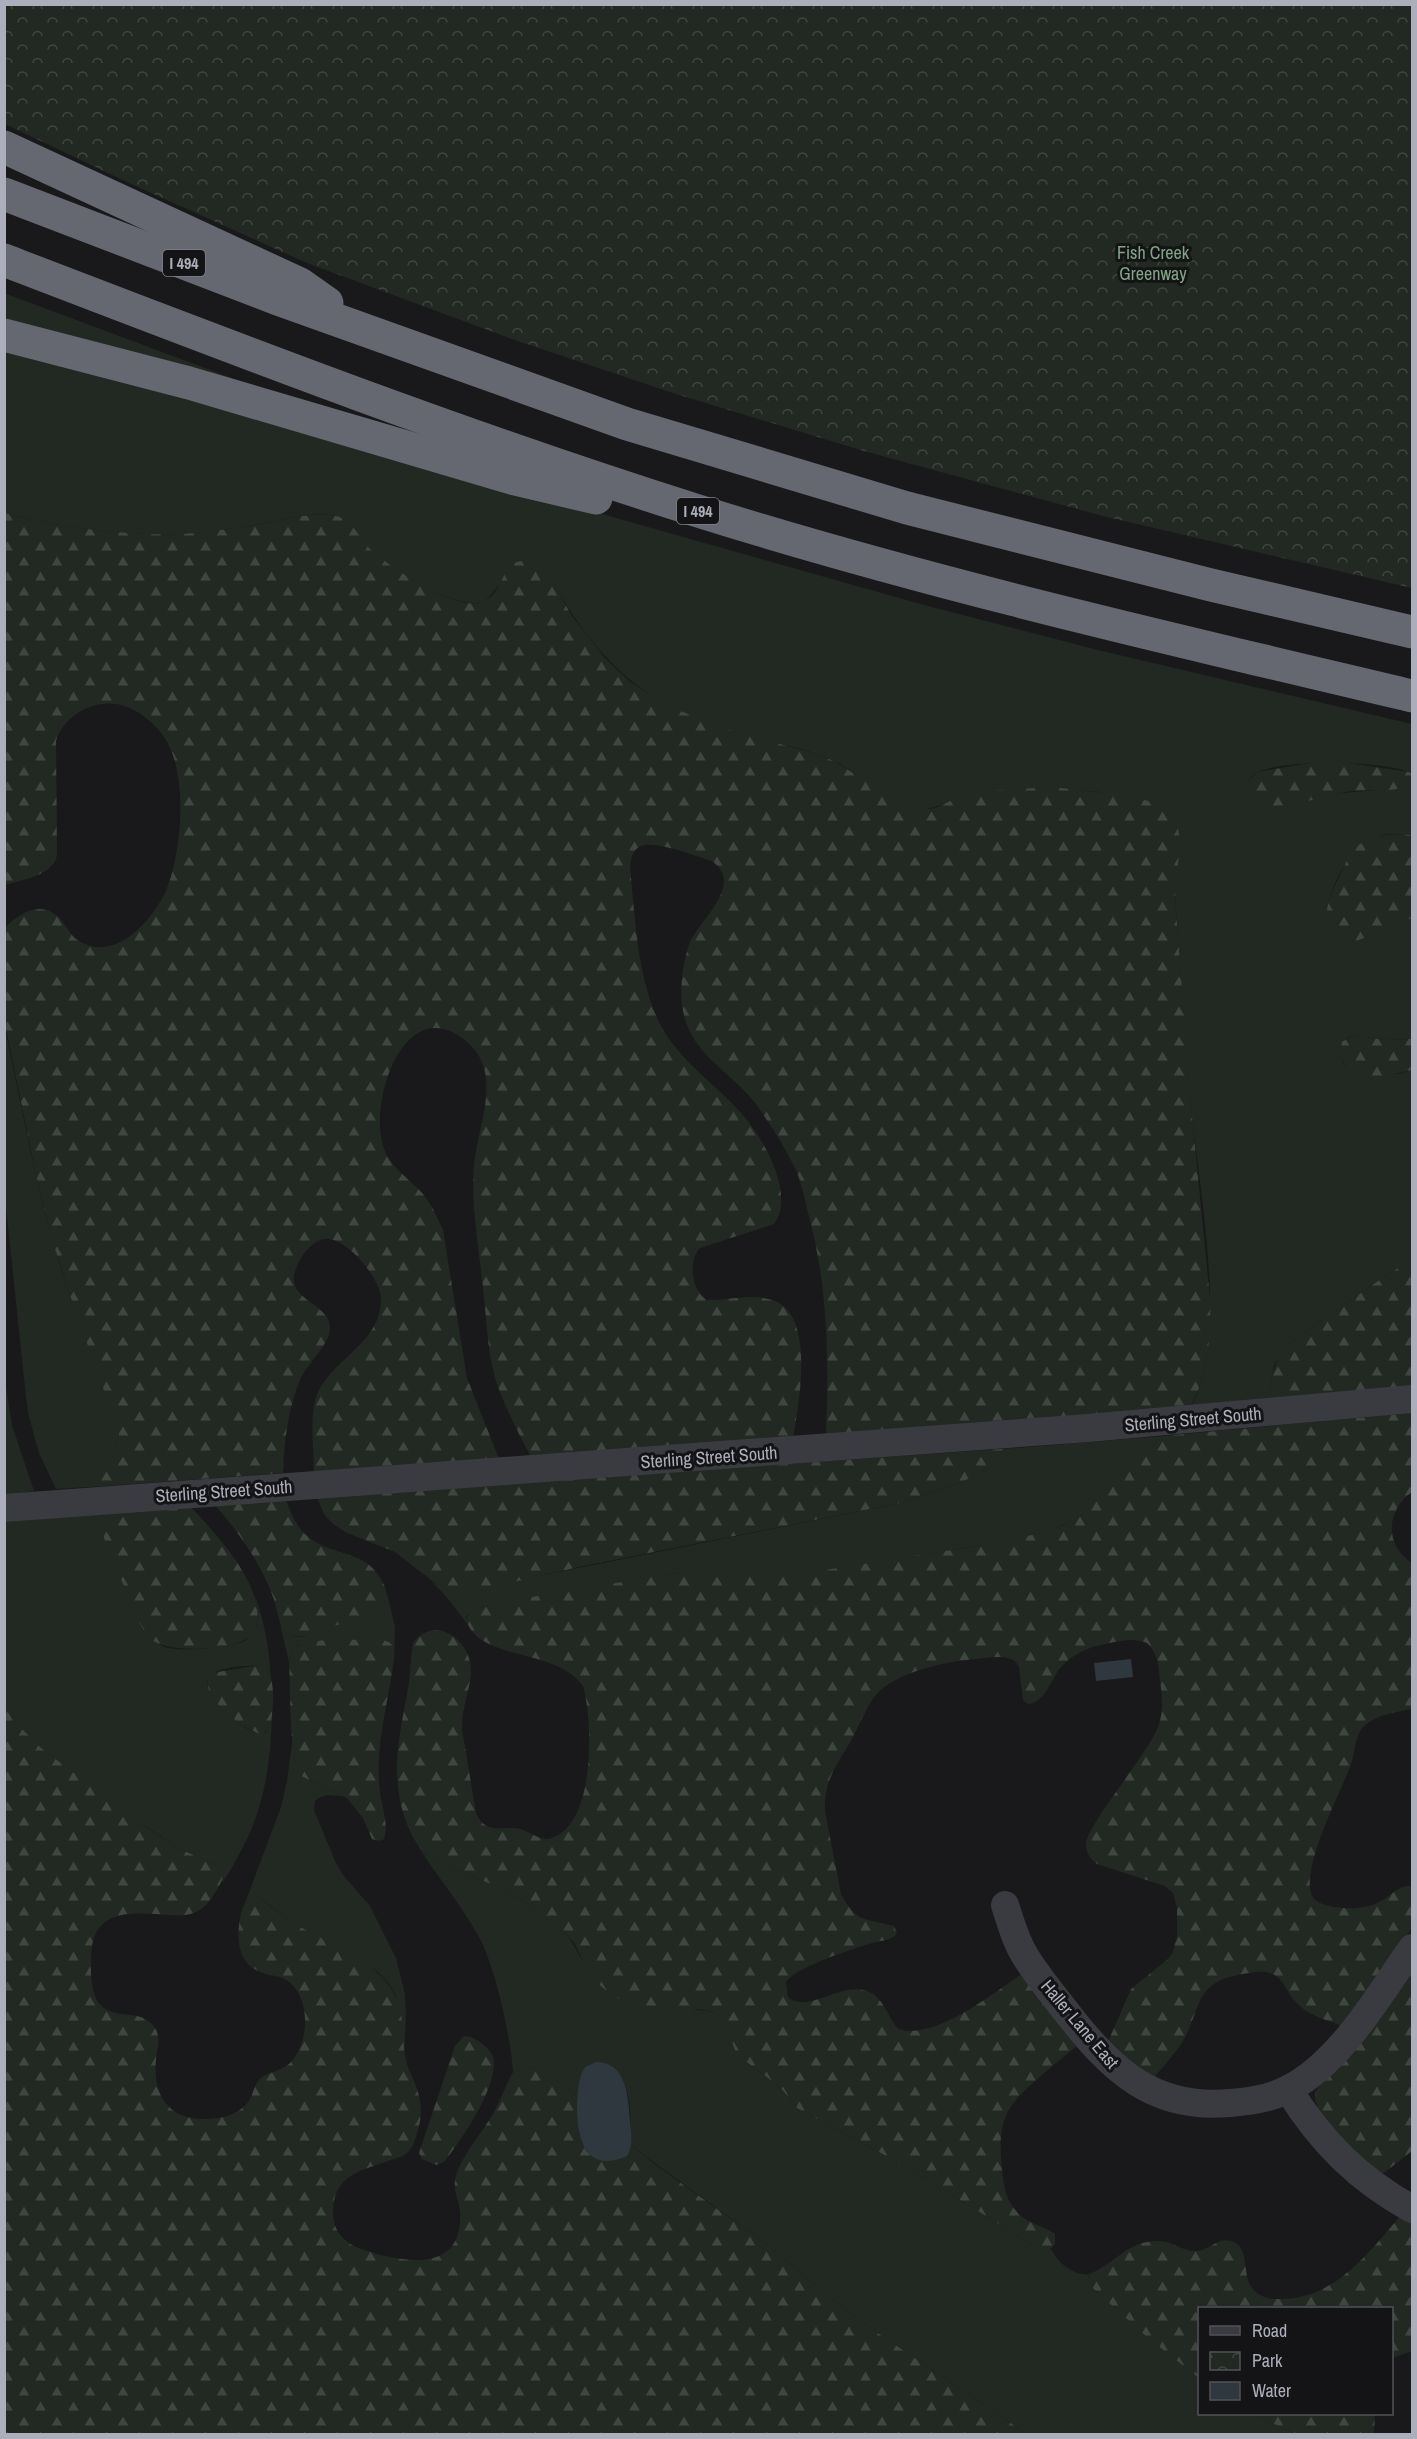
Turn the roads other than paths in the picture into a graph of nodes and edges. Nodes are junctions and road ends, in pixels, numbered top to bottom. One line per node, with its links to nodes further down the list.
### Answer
1 (4, 147): 4 (highway)
2 (4, 194): 4 (highway, I 494)
3 (4, 260): 6 (highway, I 494)
4 (365, 330): 7 (highway, I 494)
5 (4, 335): 6 (highway)
6 (889, 566): 8 (highway, I 494)
7 (1413, 632)
8 (1413, 696)
9 (1413, 1399): 10 (street, Sterling Street South)
10 (4, 1508)
11 (1005, 1905): 13 (street, Haller Lane East)
12 (1413, 1948): 13 (street, Haller Lane East)
13 (1288, 2090): 14 (street)
14 (1413, 2209)

